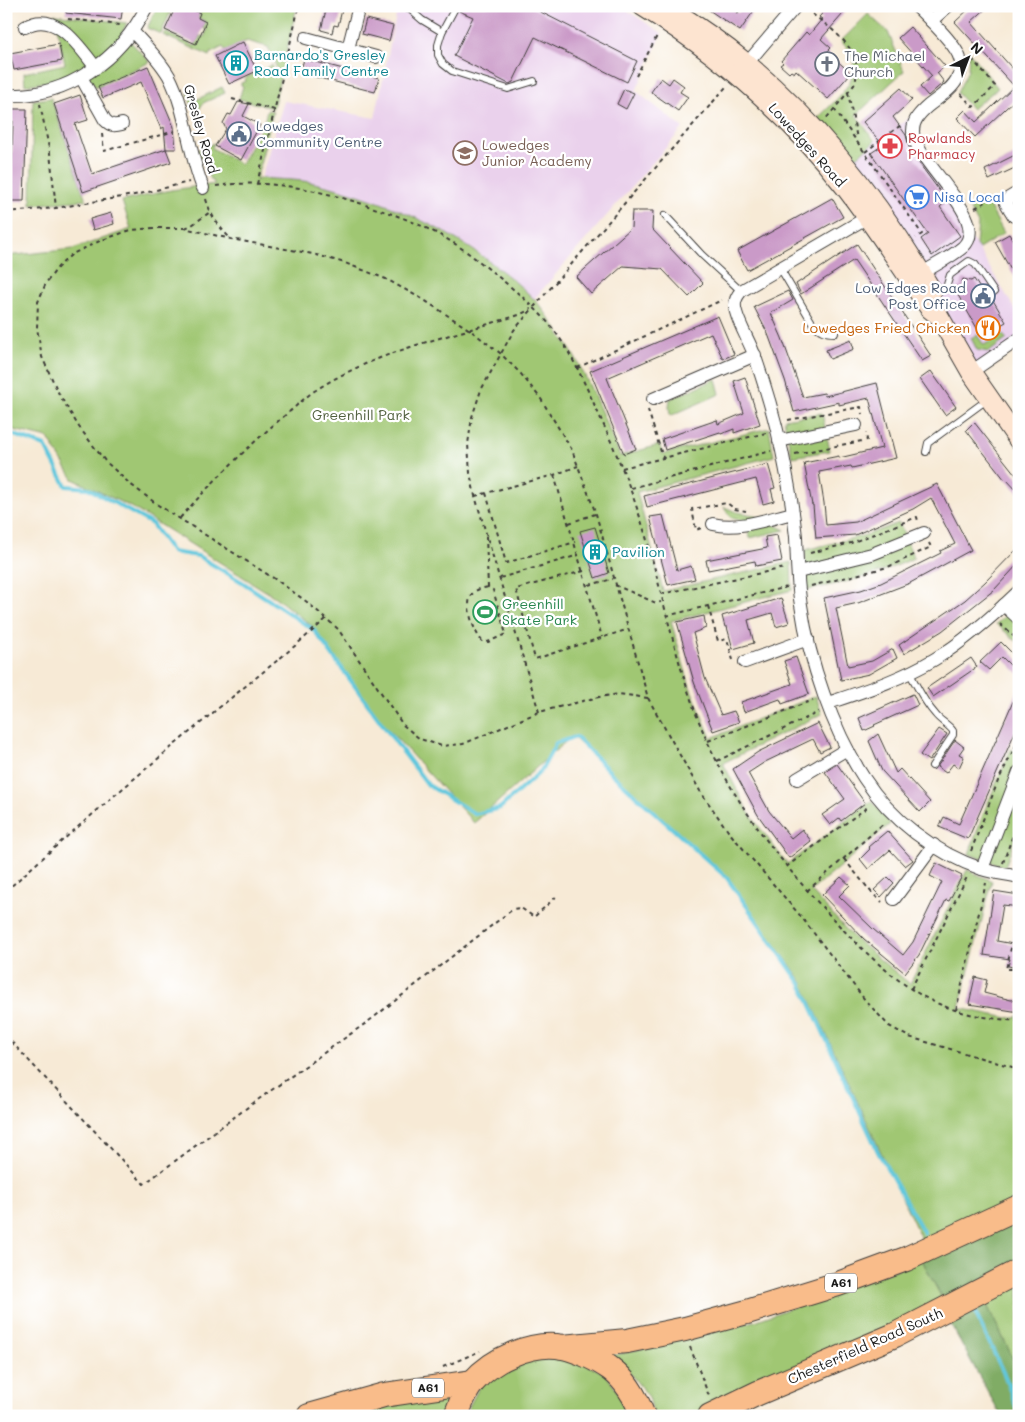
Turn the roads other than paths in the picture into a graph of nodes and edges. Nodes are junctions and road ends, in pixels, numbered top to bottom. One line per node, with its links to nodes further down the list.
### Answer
1 (147, 6): 12 (street)
2 (359, 6): 15 (street)
3 (406, 6): 13 (lane)
4 (456, 6): 13 (lane)
5 (642, 6): 9 (street, Lowedges Road)
6 (796, 6): 18 (street)
7 (916, 6): 10 (street)
8 (948, 6): 10 (street)
9 (666, 13): 18 (street, Lowedges Road)
10 (931, 21): 29 (street)
11 (24, 27): 17 (street)
12 (134, 29): 17 (street); 23 (street, Gresley Road)
13 (442, 32): 20 (lane)
14 (306, 38): 15 (street)
15 (348, 49): 16 (street)
16 (376, 57)
17 (96, 68): 19 (street)
18 (742, 69): 25 (street, Lowedges Road); 25 (street, Lowedges Road)
19 (81, 77): 21 (street); 22 (street)
20 (534, 80)
21 (6, 95)
22 (116, 124)
23 (201, 183)
24 (1019, 192): 27 (street)
25 (874, 214): 28 (street); 29 (street, Lowedges Road); 29 (street, Lowedges Road)
26 (665, 215): 30 (lane)
27 (1014, 216)
28 (780, 268): 30 (street); 34 (lane)
29 (916, 277): 32 (street, Lowedges Road); 33 (street, Lowedges Road)
30 (741, 291): 36 (street)
31 (994, 292): 32 (lane)
32 (934, 296): 33 (street, Lowedges Road)
33 (939, 316): 37 (street, Lowedges Road)
34 (835, 333)
35 (1019, 340): 37 (street)
36 (755, 356): 38 (street); 41 (street)
37 (971, 372): 39 (street, Lowedges Road)
38 (653, 399)
39 (988, 399): 42 (street, Lowedges Road); 43 (lane)
40 (856, 425): 41 (street)
41 (779, 440): 44 (street)
42 (1019, 441)
43 (926, 452)
44 (793, 513): 45 (street); 47 (street)
45 (713, 524)
46 (924, 533): 47 (street)
47 (798, 574): 51 (street)
48 (1019, 591): 49 (street)
49 (1004, 605): 50 (street); 53 (street)
50 (1019, 619)
51 (808, 640): 52 (street); 54 (street)
52 (745, 662)
53 (909, 672): 54 (street); 56 (lane)
54 (827, 702): 55 (street)
55 (847, 749): 58 (street); 59 (street)
56 (932, 766)
57 (1019, 772): 60 (street)
58 (797, 780)
59 (934, 845): 60 (street); 62 (street)
60 (982, 868): 61 (street)
61 (1019, 876)
62 (894, 899)
63 (1019, 1207): 65 (highway, A61)
64 (1019, 1271): 67 (highway, Chesterfield Road South)
65 (562, 1347): 66 (highway); 70 (highway)
66 (472, 1382): 68 (highway, A61); 69 (highway)
67 (711, 1409)
68 (310, 1416)
69 (456, 1416)
70 (643, 1416)

